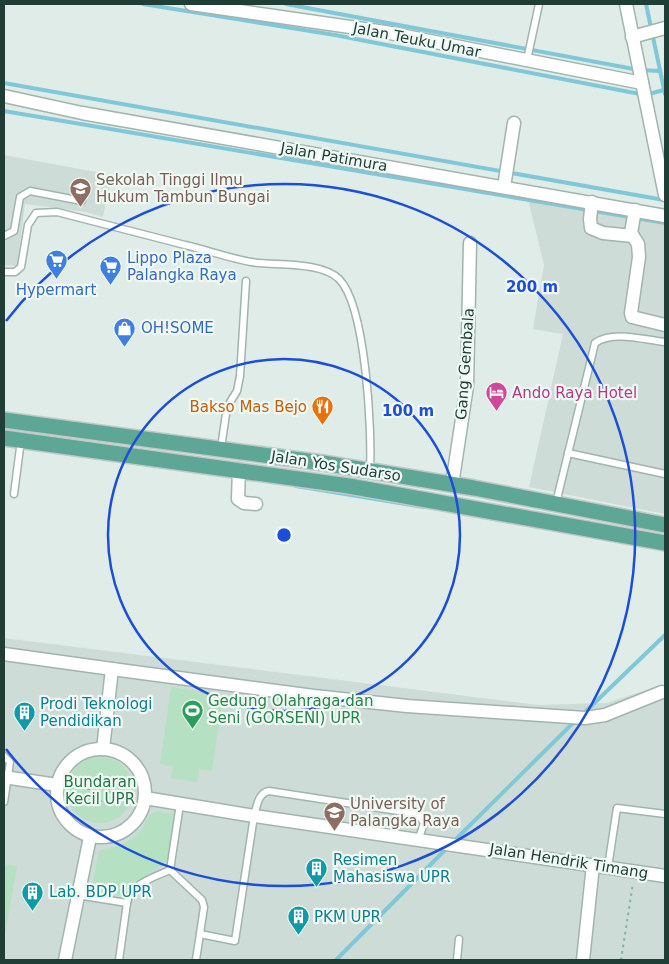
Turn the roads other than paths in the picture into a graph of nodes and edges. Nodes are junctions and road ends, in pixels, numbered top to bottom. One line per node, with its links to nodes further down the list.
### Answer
1 (191, 4): 6 (street, Jalan Teuku Umar)
2 (540, 4): 6 (lane)
3 (626, 4): 5 (street)
4 (662, 28): 5 (street)
5 (632, 37): 7 (street)
6 (527, 60): 7 (street, Jalan Teuku Umar)
7 (642, 83): 10 (street)
8 (4, 96): 11 (street, Jalan Patimura)
9 (514, 123): 11 (street)
10 (661, 156): 12 (street)
11 (504, 188): 14 (street, Jalan Patimura)
12 (665, 195)
13 (82, 201): 17 (lane)
14 (592, 202): 15 (street, Jalan Patimura); 18 (street)
15 (635, 210): 16 (street, Jalan Patimura); 18 (street)
16 (665, 216)
17 (4, 236)
18 (633, 236): 22 (street)
19 (470, 243): 34 (street, Gang Gembala)
20 (4, 272): 31 (lane)
21 (246, 282): 27 (lane)
22 (665, 325)
23 (665, 342): 28 (lane)
24 (4, 420): 27 (main road, Jalan Yos Sudarso)
25 (4, 438): 26 (main road, Jalan Yos Sudarso)
26 (22, 440): 30 (main road, Jalan Yos Sudarso); 36 (lane)
27 (221, 450): 29 (main road, Jalan Yos Sudarso)
28 (568, 453): 32 (lane); 38 (lane)
29 (296, 460): 31 (main road, Jalan Yos Sudarso); 33 (main road)
30 (240, 469): 33 (main road, Jalan Yos Sudarso); 37 (street)
31 (370, 471): 34 (main road, Jalan Yos Sudarso)
32 (665, 474)
33 (296, 478): 39 (main road, Jalan Yos Sudarso)
34 (452, 485): 35 (main road, Jalan Yos Sudarso)
35 (480, 490): 38 (main road, Jalan Yos Sudarso); 39 (main road)
36 (14, 494)
37 (256, 504)
38 (556, 504): 40 (main road, Jalan Yos Sudarso)
39 (479, 509): 41 (main road, Jalan Yos Sudarso)
40 (665, 525)
41 (665, 543)
42 (4, 654): 43 (street)
43 (112, 668): 44 (street); 45 (street)
44 (662, 692)
45 (103, 749): 48 (street); 49 (street)
46 (4, 756): 47 (lane)
47 (6, 778): 48 (street); 50 (lane)
48 (61, 785): 54 (street)
49 (140, 797): 51 (street); 54 (street)
50 (4, 802)
51 (180, 804): 53 (street); 58 (lane)
52 (665, 814): 57 (lane)
53 (254, 816): 55 (street); 55 (lane); 62 (lane)
54 (90, 837): 60 (street)
55 (419, 838): 56 (street, Jalan Hendrik Timang)
56 (593, 865): 57 (street, Jalan Hendrik Timang); 68 (street)
57 (608, 867): 59 (street, Jalan Hendrik Timang)
58 (170, 870): 61 (lane); 62 (lane)
59 (665, 876)
60 (77, 895): 61 (lane); 64 (street)
61 (127, 903): 65 (lane)
62 (200, 934): 66 (lane)
63 (459, 939): 67 (lane)
64 (65, 960)
65 (119, 960)
66 (196, 960)
67 (458, 960)
68 (583, 960)

